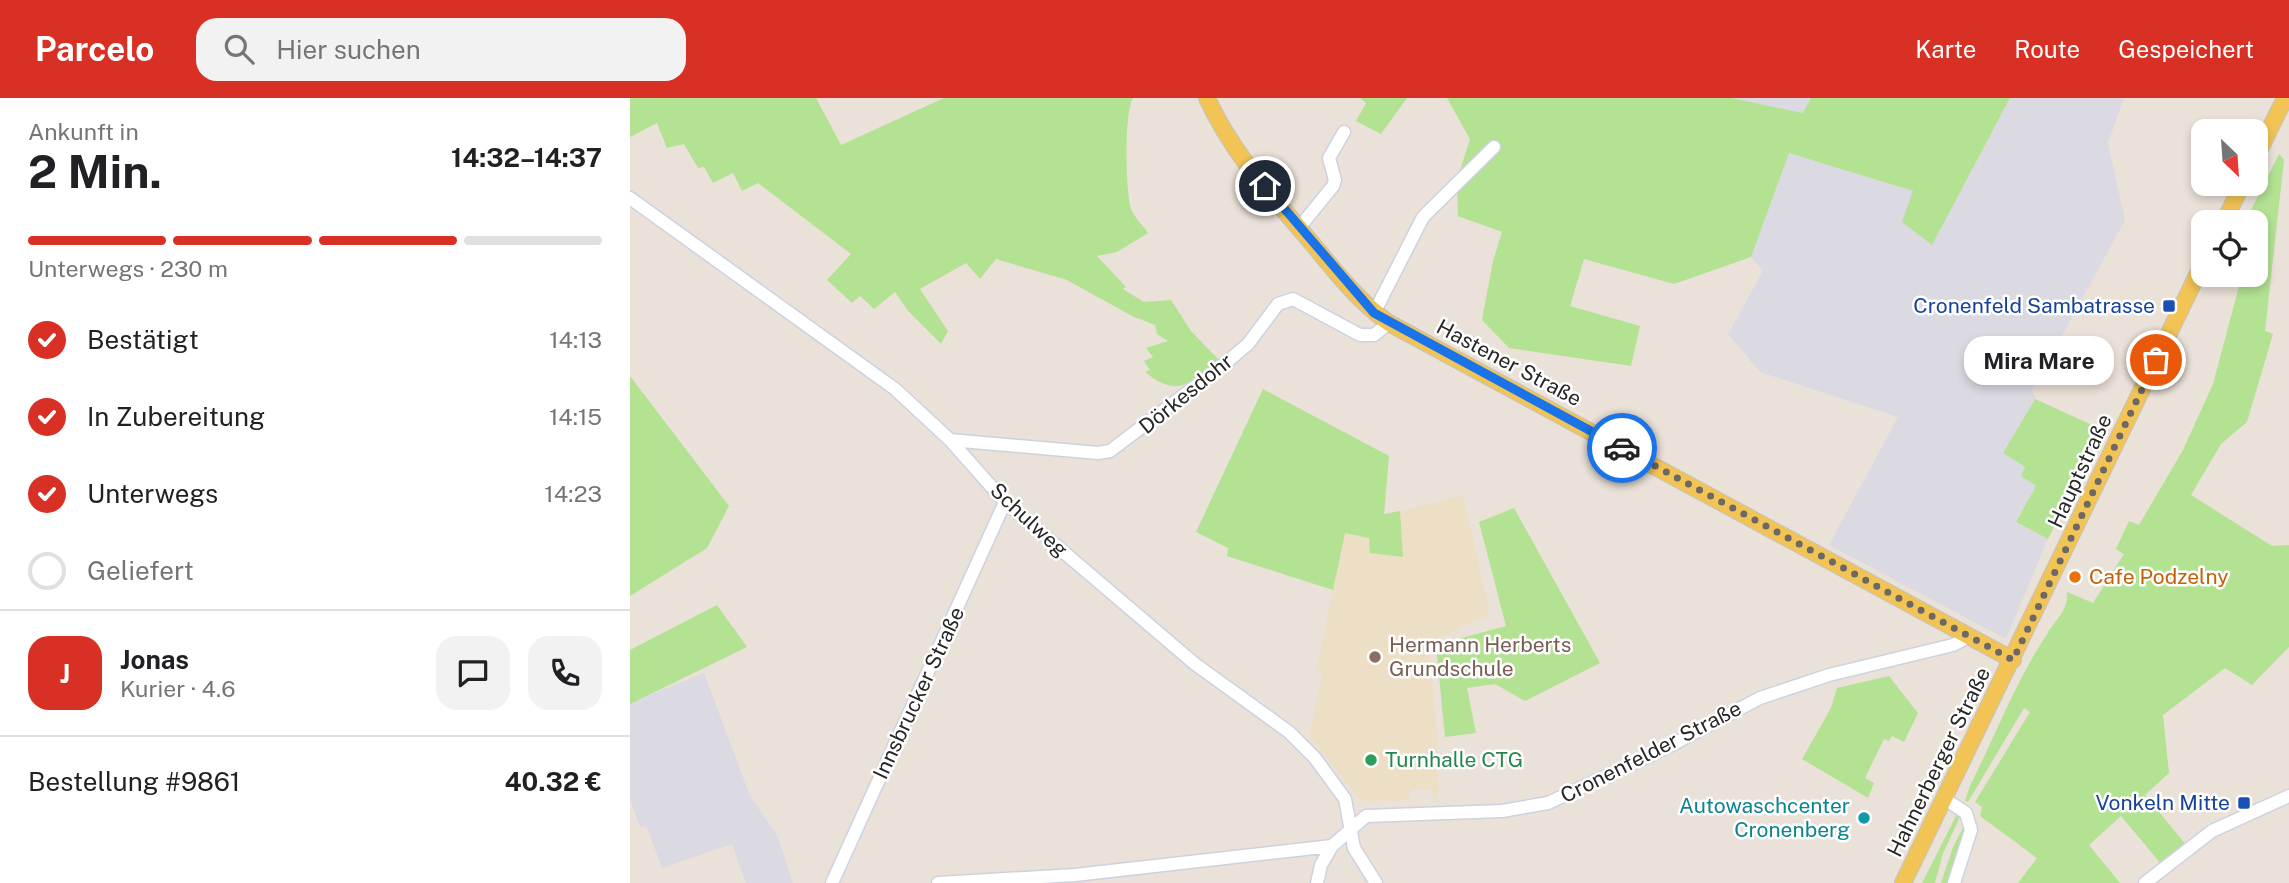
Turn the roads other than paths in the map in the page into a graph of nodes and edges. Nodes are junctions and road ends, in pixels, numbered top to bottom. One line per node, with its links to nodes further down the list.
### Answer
1 (1207, 98): 7 (main road, Hastener Straße)
2 (2285, 98): 4 (main road)
3 (1344, 132): 7 (street)
4 (2268, 133)
5 (1494, 147): 9 (street)
6 (630, 198): 11 (street, Schulweg)
7 (1299, 228): 9 (main road, Hastener Straße)
8 (2192, 287): 14 (main road, Hauptstraße)
9 (1374, 313): 10 (main road, Hastener Straße)
10 (1389, 323): 11 (street, Dörkesdohr); 13 (main road, Hastener Straße)
11 (950, 440): 12 (street, Schulweg)
12 (1005, 502): 17 (street, Schulweg); 19 (street, Innsbrucker Straße)
13 (1970, 636): 14 (main road, Hastener Straße); 17 (street, Cronenfelder Straße)
14 (2013, 660): 16 (main road, Hahnerberger Straße)
15 (2289, 796): 25 (street)
16 (1945, 799): 23 (main road, Hahnerberger Straße); 24 (street)
17 (1350, 830): 18 (street, Cronenfelder Straße); 22 (street, Schulweg)
18 (1332, 846): 20 (street); 21 (street, Cronenfelder Straße)
19 (832, 883)
20 (939, 883)
21 (1317, 883)
22 (1377, 883)
23 (1903, 883)
24 (1954, 883)
25 (2146, 883)

